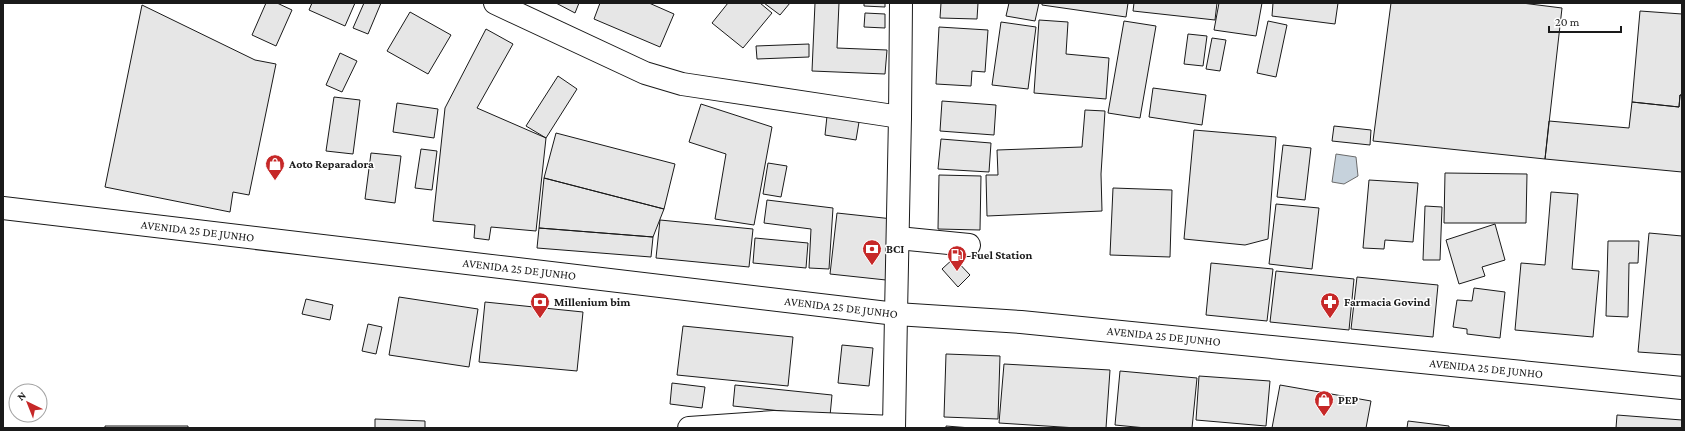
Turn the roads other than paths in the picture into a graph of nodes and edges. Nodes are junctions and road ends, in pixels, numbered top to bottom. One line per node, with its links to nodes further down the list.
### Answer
1 (495, 3): 3 (street)
2 (901, 3): 3 (street)
3 (900, 117): 5 (street)
4 (3, 208): 7 (street, AVENIDA 25 DE JUNHO)
5 (898, 238): 6 (street); 7 (street)
6 (969, 245)
7 (896, 314): 8 (street, AVENIDA 25 DE JUNHO); 9 (street)
8 (1682, 388)
9 (894, 427): 10 (street)
10 (689, 428)

